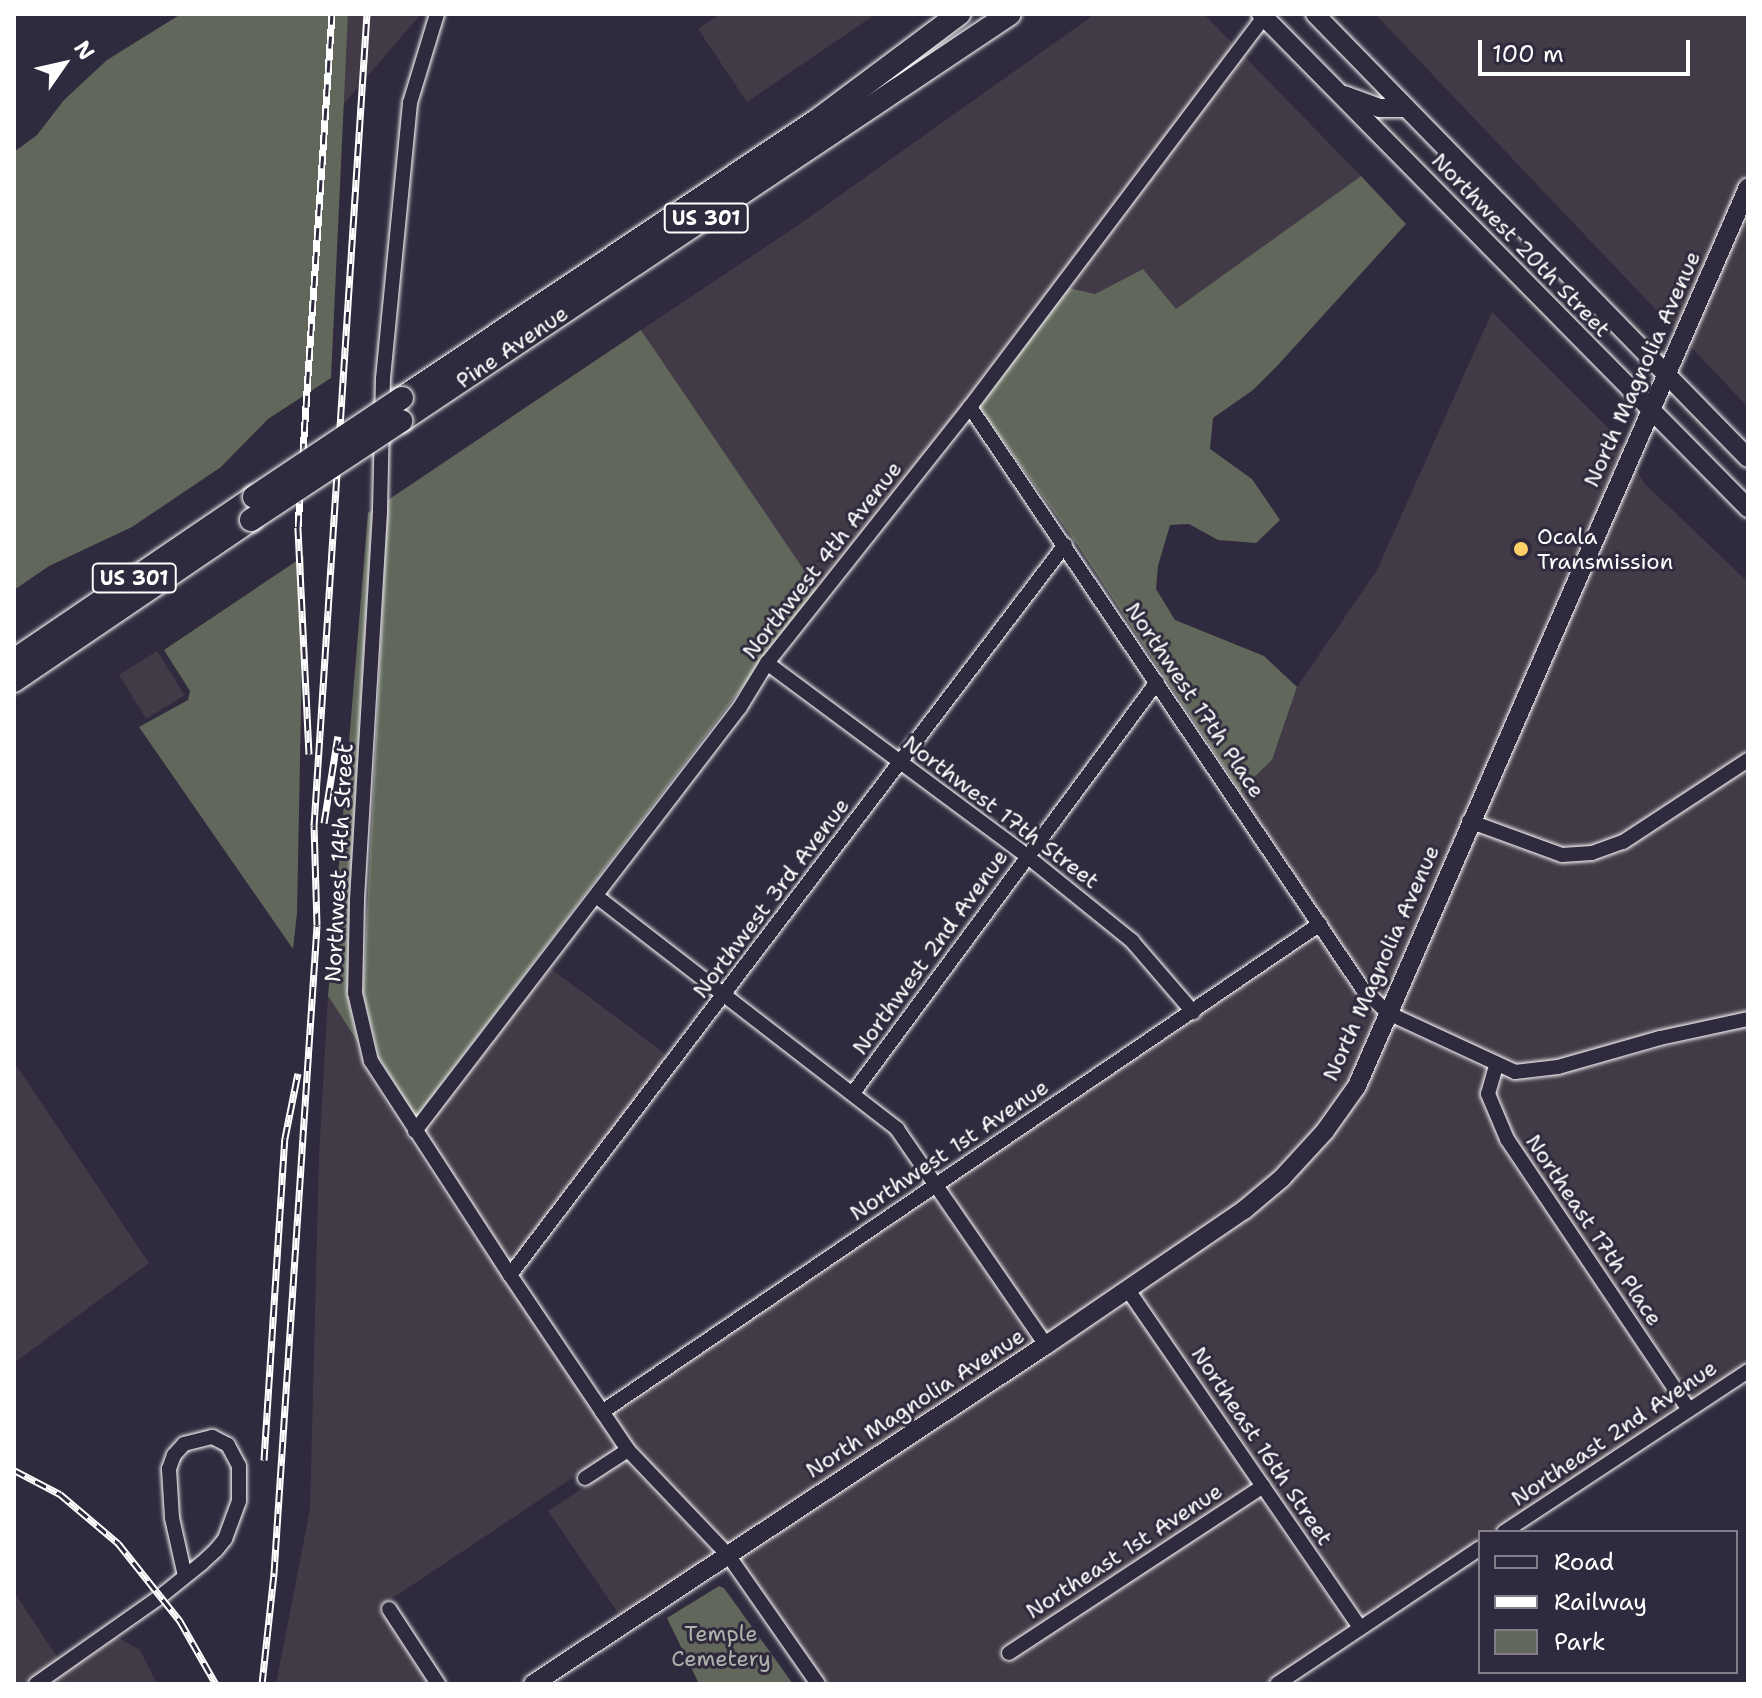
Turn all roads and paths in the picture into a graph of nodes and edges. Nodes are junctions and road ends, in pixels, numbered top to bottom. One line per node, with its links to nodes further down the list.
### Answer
1 (437, 14): 33 (street, Northwest 14th Street)
2 (959, 14): 6 (highway, Pine Avenue / US 301)
3 (1010, 14): 7 (highway, Pine Avenue / US 301)
4 (1315, 14): 9 (main road, Northwest 20th Street)
5 (1263, 16): 8 (main road, Northwest 20th Street); 12 (street, Northwest 4th Avenue)
6 (928, 38): 7 (highway); 17 (highway, Pine Avenue / US 301, bridge)
7 (943, 60): 19 (highway, Pine Avenue / US 301, bridge)
8 (1338, 93): 9 (main road); 13 (main road, Northwest 20th Street)
9 (1406, 108): 11 (main road, Northwest 20th Street)
10 (1748, 187): 11 (main road, North Magnolia Avenue)
11 (1667, 374): 13 (main road, North Magnolia Avenue); 14 (main road, Northwest 20th Street)
12 (970, 407): 16 (street, Northwest 17th Place); 18 (street, Northwest 4th Avenue)
13 (1650, 411): 15 (main road, Northwest 20th Street); 23 (main road, North Magnolia Avenue)
14 (1748, 458)
15 (1748, 508)
16 (1065, 545): 20 (street, Northwest 17th Place); 22 (street, Northwest 3rd Avenue)
17 (14, 660)
18 (767, 663): 22 (street, Northwest 17th Street); 25 (street, Northwest 4th Avenue)
19 (14, 681)
20 (1157, 682): 24 (street, Northwest 2nd Avenue); 26 (street, Northwest 17th Place)
21 (1748, 760): 23 (street)
22 (901, 764): 24 (street, Northwest 17th Street); 27 (street, Northwest 3rd Avenue)
23 (1469, 821): 29 (main road, North Magnolia Avenue)
24 (1028, 857): 28 (street, Northwest 17th Street); 32 (street, Northwest 2nd Avenue)
25 (596, 896): 27 (street); 33 (street, Northwest 4th Avenue)
26 (1320, 924): 28 (street, Northwest 1st Avenue); 29 (street, Northwest 17th Place)
27 (723, 996): 32 (street); 35 (street, Northwest 3rd Avenue)
28 (1193, 1012): 34 (street, Northwest 1st Avenue)
29 (1388, 1013): 31 (street, Northwest 17th Place); 36 (main road, North Magnolia Avenue)
30 (1748, 1019): 31 (street, Northwest 17th Place)
31 (1496, 1066): 39 (street, Northeast 17th Place)
32 (853, 1093): 34 (street)
33 (415, 1131): 35 (street, Northwest 14th Street)
34 (935, 1185): 37 (street); 40 (street, Northwest 1st Avenue)
35 (510, 1275): 40 (street, Northwest 14th Street)
36 (1128, 1290): 37 (main road, North Magnolia Avenue); 43 (street, Northeast 16th Street)
37 (1046, 1345): 46 (main road, North Magnolia Avenue)
38 (1748, 1371): 39 (street, Northeast 2nd Avenue)
39 (1689, 1410): 44 (street, Northeast 2nd Avenue)
40 (602, 1412): 41 (street, Northwest 14th Street)
41 (628, 1450): 42 (street); 46 (street, Northwest 14th Street)
42 (585, 1478)
43 (1263, 1486): 49 (street, Northeast 16th Street); 50 (street, Northeast 1st Avenue)
44 (1507, 1530)
45 (1478, 1549): 49 (street)
46 (728, 1555): 53 (main road, North Magnolia Avenue); 54 (street, Northwest 14th Street)
47 (185, 1576): 47 (street); 51 (street)
48 (389, 1609): 52 (street)
49 (1360, 1628): 55 (street)
50 (1009, 1653)
51 (36, 1684)
52 (438, 1684)
53 (533, 1684)
54 (818, 1684)
55 (1277, 1684)

